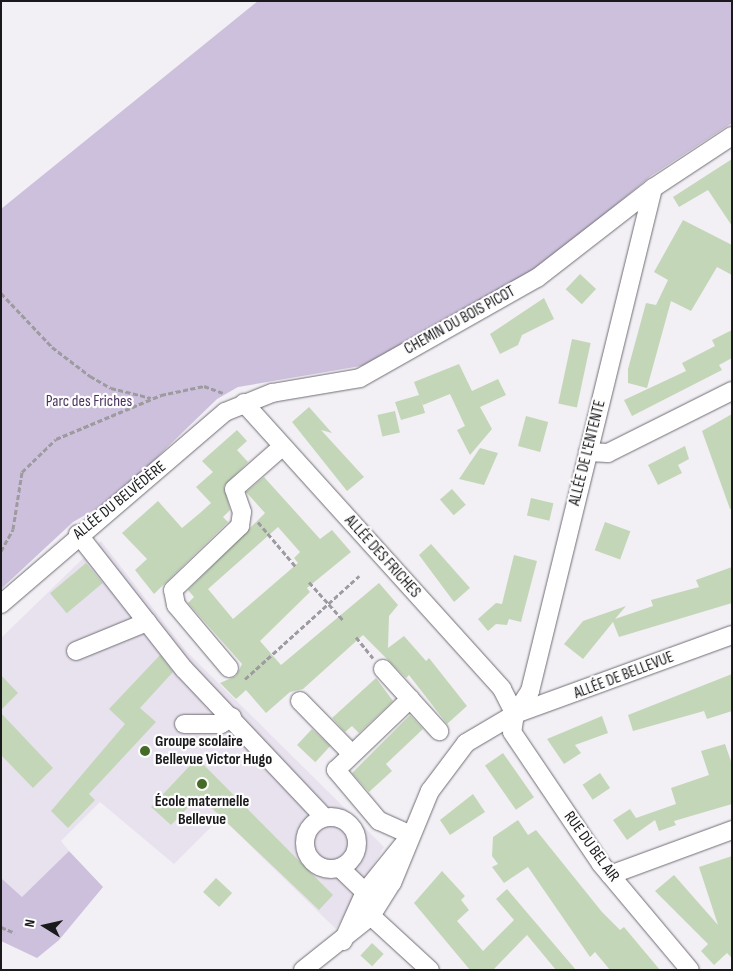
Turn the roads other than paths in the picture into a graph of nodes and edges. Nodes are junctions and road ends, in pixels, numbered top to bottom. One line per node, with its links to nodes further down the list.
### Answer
1 (732, 136): 2 (street, CHEMIN DU BOIS PICOT)
2 (652, 188): 4 (street, CHEMIN DU BOIS PICOT); 6 (street, ALLÉE DE L'ENTENTE)
3 (732, 391): 6 (street)
4 (244, 403): 5 (street, ALLÉE DES FRICHES); 7 (street, ALLÉE DU BELVÉDÈRE)
5 (282, 447): 12 (street); 16 (street, ALLÉE DES FRICHES)
6 (588, 452): 16 (street, ALLÉE DE L'ENTENTE)
7 (78, 534): 8 (street, ALLÉE DU BELVÉDÈRE); 9 (street)
8 (1, 604)
9 (147, 622): 11 (street); 17 (street)
10 (732, 635): 16 (street, ALLÉE DE BELLEVUE)
11 (76, 651)
12 (230, 668)
13 (383, 669): 14 (street)
14 (410, 699): 19 (street); 20 (street)
15 (300, 701): 20 (street)
16 (516, 714): 23 (street); 25 (street, RUE DU BEL AIR)
17 (232, 717): 18 (street); 21 (street)
18 (184, 724)
19 (439, 731)
20 (351, 753): 23 (street)
21 (324, 817): 24 (street); 24 (street)
22 (732, 830): 25 (street)
23 (411, 835): 26 (street); 27 (street)
24 (340, 868): 26 (street)
25 (610, 875): 31 (street, RUE DU BEL AIR)
26 (365, 892): 28 (street)
27 (371, 916): 28 (street); 30 (street)
28 (343, 941): 29 (street)
29 (303, 970)
30 (430, 970)
31 (690, 970)

